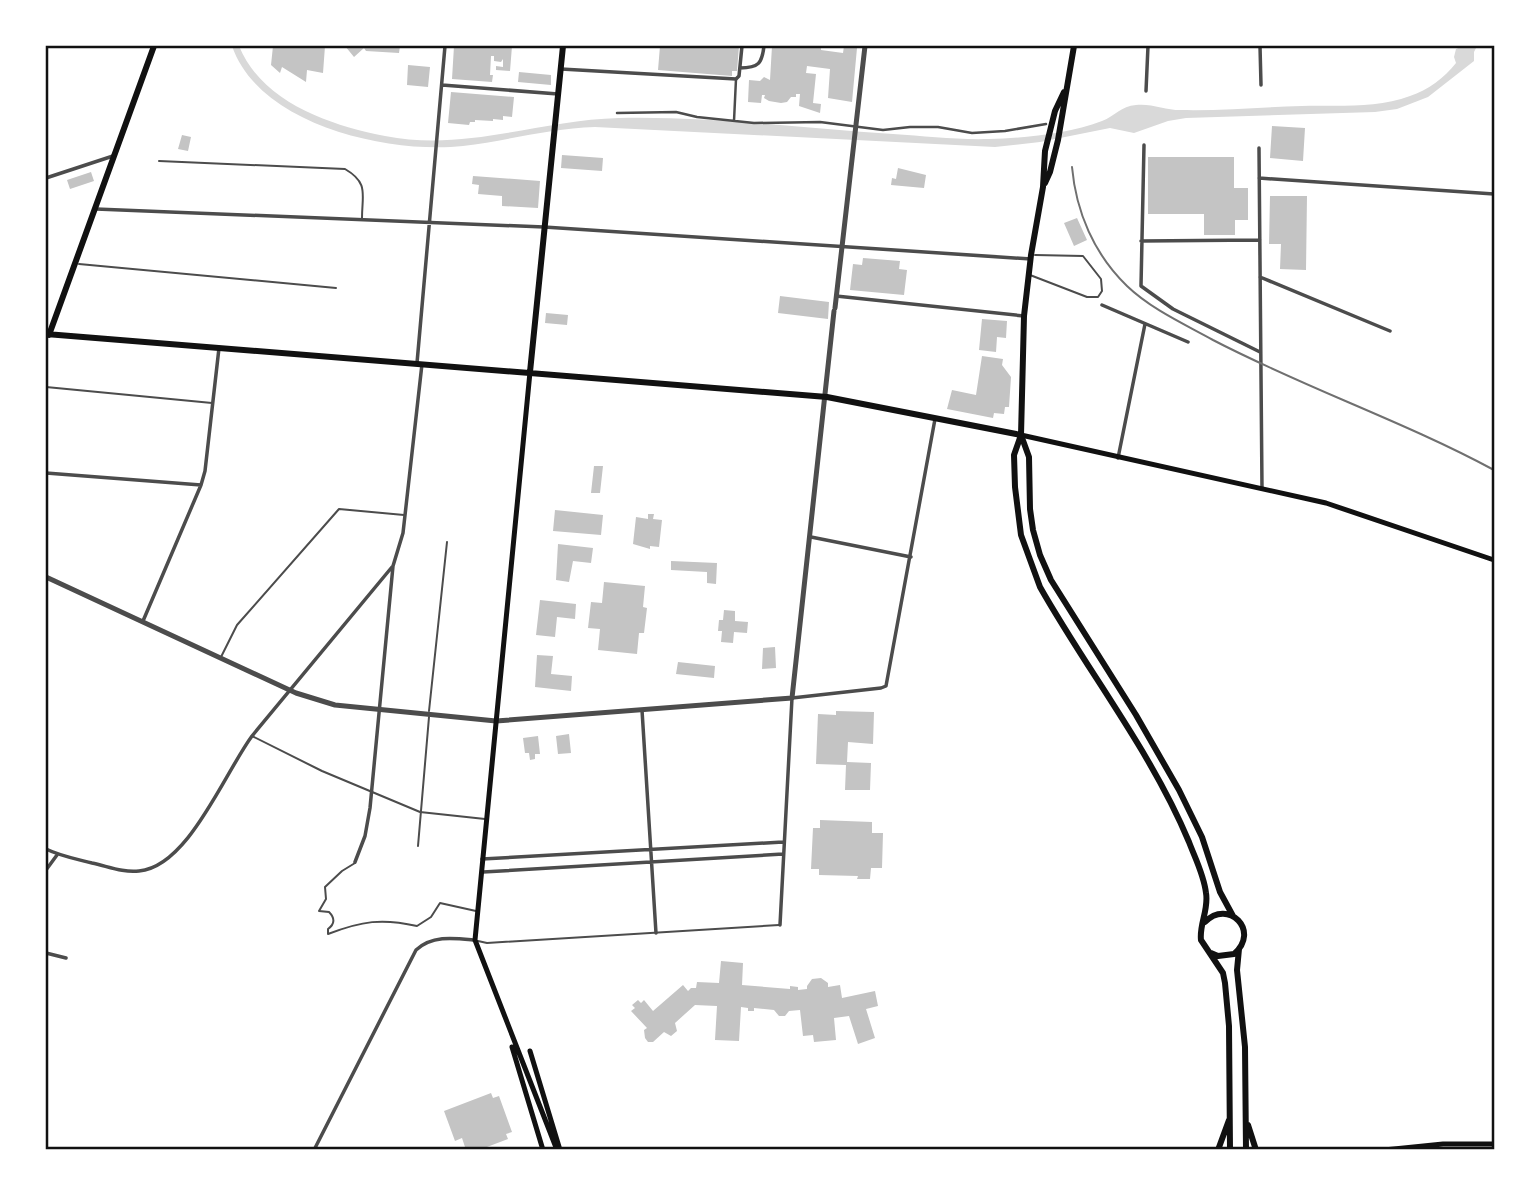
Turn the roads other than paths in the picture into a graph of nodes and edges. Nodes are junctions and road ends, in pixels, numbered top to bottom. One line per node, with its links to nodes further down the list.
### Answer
1 (154, 46): 23 (main road)
2 (445, 46): 13 (street)
3 (563, 46): 11 (main road)
4 (742, 46): 10 (street)
5 (764, 46): 10 (street)
6 (866, 46): 35 (street)
7 (1074, 46): 16 (main road)
8 (1148, 46): 15 (street)
9 (1260, 46): 14 (street)
10 (740, 68): 12 (street)
11 (561, 69): 12 (street); 17 (main road)
12 (736, 79): 19 (street)
13 (442, 85): 17 (street); 31 (street)
14 (1261, 85)
15 (1146, 91)
16 (1065, 92): 20 (main road); 27 (main road)
17 (558, 94): 32 (main road)
18 (617, 113): 19 (street)
19 (734, 121): 20 (street)
20 (1048, 127): 27 (main road)
21 (1144, 145): 34 (street)
22 (1259, 148): 26 (street)
23 (115, 155): 25 (street); 29 (main road)
24 (159, 161): 30 (lane)
25 (46, 178)
26 (1259, 178): 28 (street); 33 (street)
27 (1043, 187): 36 (main road)
28 (1494, 194)
29 (94, 209): 30 (street); 37 (main road)
30 (362, 219): 31 (street)
31 (430, 222): 32 (street); 50 (street)
32 (544, 227): 35 (street); 51 (main road)
33 (1260, 240): 34 (street); 39 (street)
34 (1141, 241): 49 (street)
35 (842, 246): 36 (street); 41 (street)
36 (1031, 257): 38 (main road); 38 (lane)
37 (75, 263): 40 (lane); 46 (main road)
38 (1029, 274): 43 (main road)
39 (1260, 277): 45 (street); 49 (street)
40 (336, 288)
41 (836, 296): 43 (street); 53 (street)
42 (1101, 305): 44 (street)
43 (1024, 316): 56 (main road)
44 (1145, 324): 47 (street); 57 (street)
45 (1390, 331)
46 (47, 337): 48 (main road)
47 (1188, 342)
48 (219, 348): 50 (main road); 54 (street)
49 (1261, 352): 60 (street)
50 (420, 363): 51 (main road); 61 (street)
51 (530, 372): 53 (main road); 75 (main road)
52 (46, 387): 54 (lane)
53 (827, 397): 55 (main road); 62 (street)
54 (213, 403): 59 (street)
55 (936, 417): 56 (main road); 64 (street)
56 (1021, 435): 57 (main road); 92 (main road); 93 (main road)
57 (1118, 457): 60 (main road)
58 (46, 472): 59 (street)
59 (201, 485): 68 (street)
60 (1262, 488): 65 (main road)
61 (404, 515): 66 (street); 69 (lane)
62 (811, 537): 64 (street); 71 (street)
63 (447, 542): 74 (lane)
64 (911, 557): 71 (street)
65 (1494, 560)
66 (393, 566): 70 (street); 73 (street)
67 (46, 577): 68 (street)
68 (143, 621): 69 (street)
69 (221, 657): 70 (street)
70 (289, 690): 73 (street); 76 (street)
71 (792, 698): 72 (street); 80 (street)
72 (641, 708): 75 (street); 83 (street)
73 (378, 709): 74 (street); 77 (street)
74 (429, 714): 75 (street); 78 (lane)
75 (496, 721): 79 (main road)
76 (252, 736): 77 (lane); 84 (street)
77 (370, 791): 78 (lane); 87 (street)
78 (420, 812): 79 (lane); 81 (lane)
79 (486, 820): 86 (main road)
80 (783, 842): 83 (street); 85 (street)
81 (418, 846)
82 (46, 849): 84 (street)
83 (650, 850): 86 (street); 88 (street)
84 (57, 854): 89 (street)
85 (783, 854): 88 (street); 94 (street)
86 (482, 859): 90 (main road)
87 (355, 862): 91 (lane)
88 (650, 862): 90 (street); 95 (street)
89 (46, 870)
90 (481, 872): 91 (main road)
91 (476, 911): 96 (main road)
92 (1233, 916): 93 (main road); 97 (main road)
93 (1204, 923): 99 (main road)
94 (780, 925): 95 (lane)
95 (656, 933): 96 (lane)
96 (475, 940): 101 (main road); 106 (street)
97 (1239, 950): 99 (main road); 104 (main road)
98 (46, 953): 100 (street)
99 (1210, 953): 103 (main road)
100 (66, 958)
101 (505, 1021): 107 (main road); 108 (main road)
102 (530, 1051): 108 (main road)
103 (1231, 1115): 109 (main road); 110 (main road)
104 (1245, 1116): 111 (main road); 112 (main road)
105 (1494, 1144): 113 (main road)
106 (314, 1150)
107 (543, 1150)
108 (558, 1150)
109 (1219, 1150)
110 (1230, 1150)
111 (1246, 1150)
112 (1256, 1150)
113 (1384, 1150)

